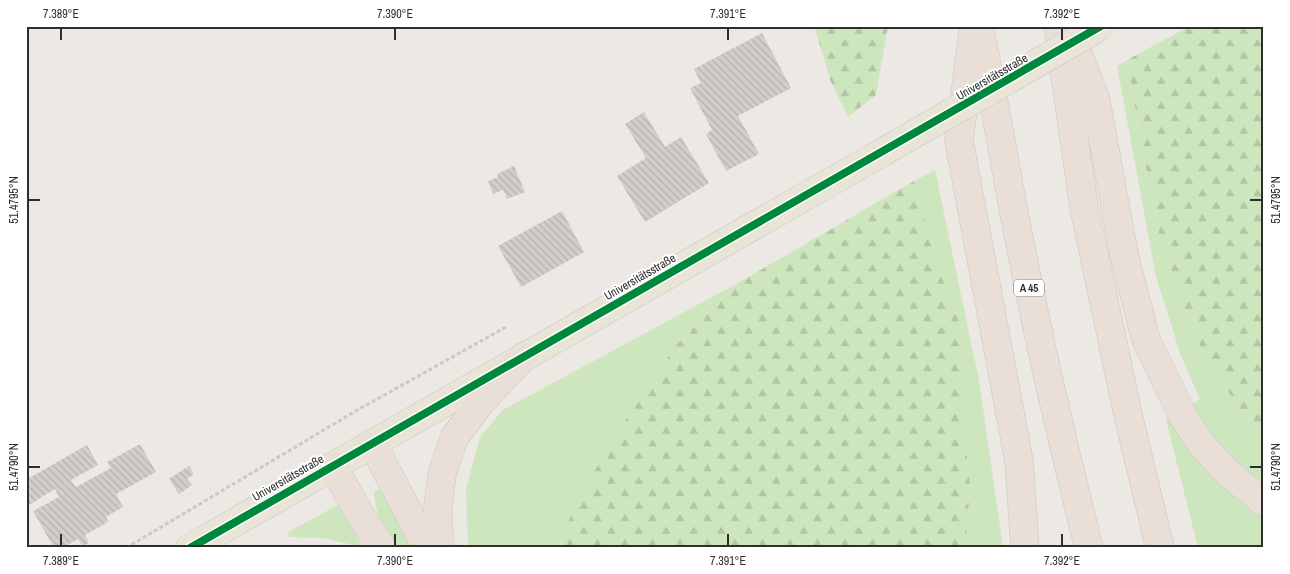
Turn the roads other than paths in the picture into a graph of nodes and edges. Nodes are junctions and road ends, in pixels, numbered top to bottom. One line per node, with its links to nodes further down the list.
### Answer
1 (974, 26): 14 (highway)
2 (979, 26): 15 (highway, A 45)
3 (1058, 26): 16 (highway)
4 (1068, 26): 9 (highway)
5 (1101, 26): 6 (main road, Universitätsstraße, bridge)
6 (523, 357): 7 (main road, Universitätsstraße); 13 (highway)
7 (372, 443): 8 (main road, Universitätsstraße); 12 (highway)
8 (333, 466): 10 (main road, Universitätsstraße); 11 (highway)
9 (1264, 502)
10 (190, 548)
11 (382, 548)
12 (427, 548)
13 (441, 548)
14 (1025, 548)
15 (1089, 548)
16 (1160, 548)

